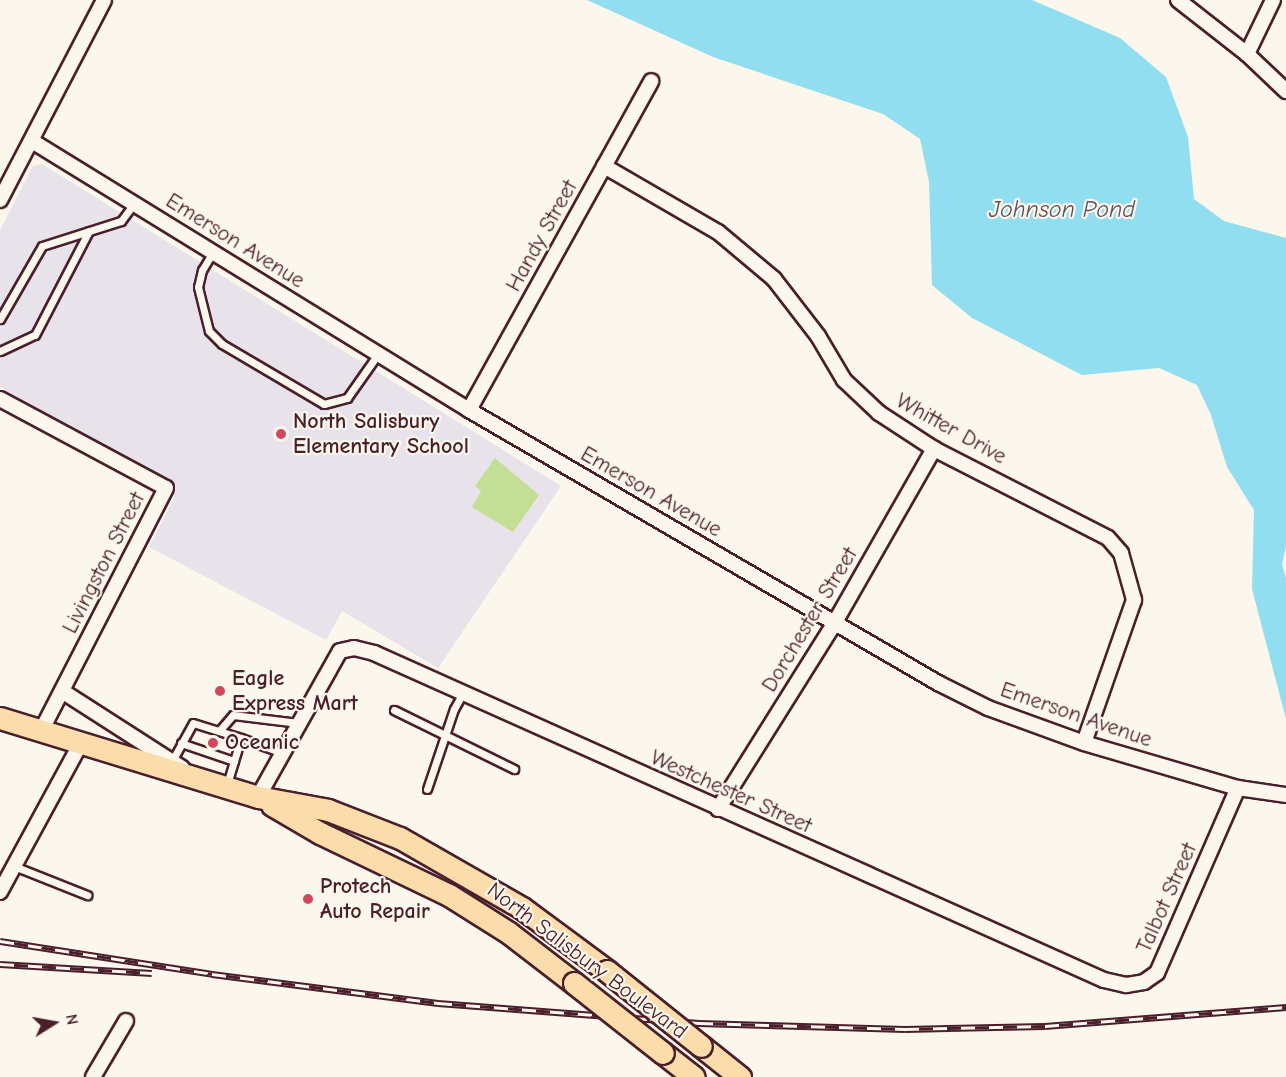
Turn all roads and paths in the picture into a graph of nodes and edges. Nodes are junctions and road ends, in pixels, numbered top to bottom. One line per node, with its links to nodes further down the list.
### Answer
1 (104, 0): 7 (street)
2 (1178, 0): 4 (street)
3 (1273, 0): 4 (street)
4 (1247, 54): 6 (street)
5 (651, 81): 8 (street, Handy Street)
6 (1286, 91)
7 (32, 141): 9 (street); 10 (street, Emerson Avenue)
8 (604, 166): 17 (street, Handy Street); 18 (street, Whitter Drive)
9 (0, 200)
10 (134, 203): 11 (lane); 12 (street, Emerson Avenue)
11 (89, 231): 13 (lane); 14 (lane)
12 (213, 252): 15 (street, Emerson Avenue); 15 (lane)
13 (0, 319)
14 (0, 351)
15 (378, 354): 17 (street, Emerson Avenue)
16 (0, 399): 20 (street, Livingston Street)
17 (468, 410): 19 (street, Emerson Avenue)
18 (934, 449): 19 (street, Dorchester Street); 31 (street, Whitter Drive)
19 (834, 624): 31 (street, Emerson Avenue); 42 (street, Dorchester Street)
20 (62, 691): 25 (street, Livingston Street); 34 (street)
21 (463, 693): 24 (street, Westchester Street); 27 (lane); 42 (street, Westchester Street)
22 (394, 710): 27 (lane)
23 (0, 718): 25 (main road, North Salisbury Boulevard)
24 (300, 723): 26 (lane); 32 (street)
25 (42, 729): 29 (main road, North Salisbury Boulevard)
26 (219, 731): 28 (lane); 30 (lane)
27 (447, 736): 35 (lane); 38 (lane)
28 (241, 738): 32 (lane); 33 (lane)
29 (82, 741): 36 (main road, North Salisbury Boulevard); 43 (street)
30 (181, 743): 33 (lane); 34 (lane)
31 (1084, 743): 39 (street, Emerson Avenue)
32 (283, 753): 41 (street)
33 (234, 761): 37 (lane)
34 (172, 762): 36 (street)
35 (514, 769)
36 (199, 779): 37 (main road, North Salisbury Boulevard)
37 (226, 787): 41 (main road, North Salisbury Boulevard)
38 (427, 789)
39 (1238, 789): 40 (street, Emerson Avenue); 46 (street, Talbot Street)
40 (1286, 795)
41 (258, 797): 49 (main road, North Salisbury Boulevard, bridge); 50 (main road, North Salisbury Boulevard, bridge)
42 (718, 809): 46 (street, Westchester Street)
43 (14, 866): 44 (street); 45 (lane)
44 (0, 892)
45 (87, 895)
46 (1104, 980)
47 (126, 1021): 48 (street)
48 (93, 1077)
49 (694, 1077)
50 (740, 1077)

